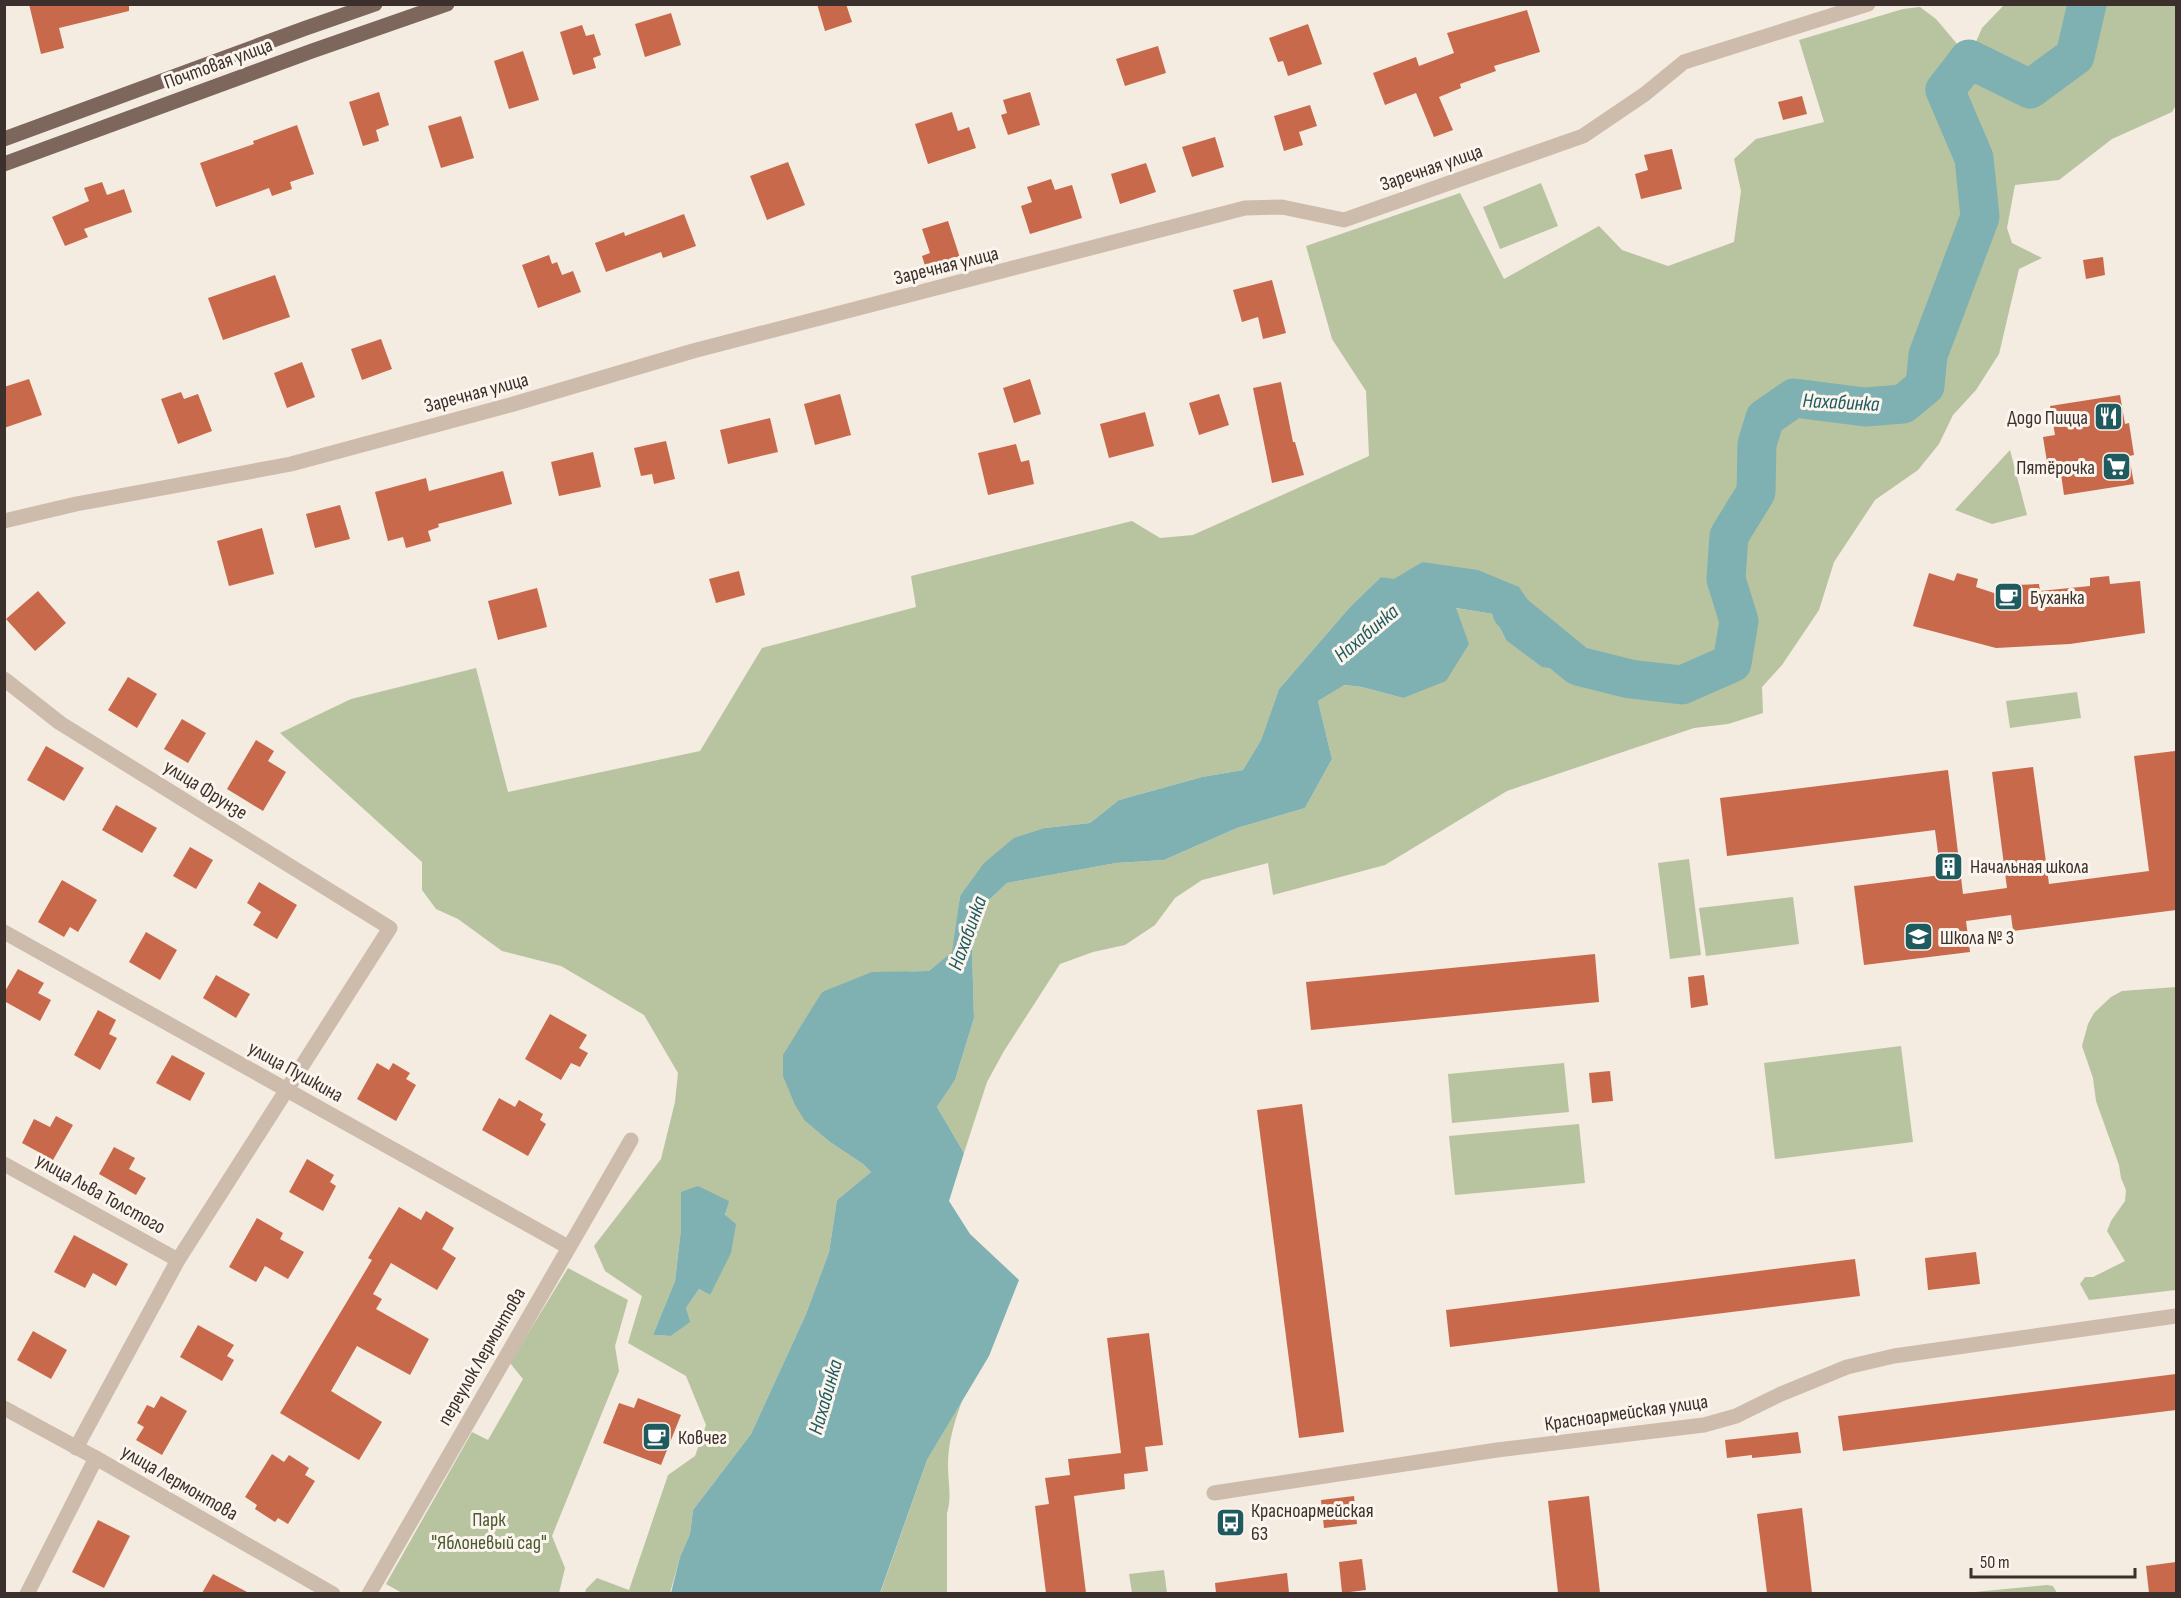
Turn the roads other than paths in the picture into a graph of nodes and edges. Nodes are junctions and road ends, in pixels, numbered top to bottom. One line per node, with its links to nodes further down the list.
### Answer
1 (375, 4): 4 (main road, Почтовая улица)
2 (447, 4): 5 (main road, Почтовая улица)
3 (1868, 4): 6 (street, Заречная улица)
4 (4, 139)
5 (4, 164)
6 (4, 521)
7 (4, 679): 9 (street, улица Фрунзе)
8 (4, 932): 9 (street, улица Пушкина)
9 (285, 1089): 12 (street, улица Пушкина); 13 (street)
10 (631, 1140): 12 (street, переулок Лермонтова)
11 (4, 1164): 13 (street, улица Льва Толстого)
12 (568, 1247): 21 (street, переулок Лермонтова)
13 (178, 1260): 16 (street)
14 (2176, 1316): 18 (street, Красноармейская улица)
15 (4, 1408): 16 (street, улица Лермонтова)
16 (76, 1448): 17 (street, улица Лермонтова)
17 (96, 1458): 19 (street); 20 (street, улица Лермонтова)
18 (1214, 1493)
19 (27, 1593)
20 (333, 1593)
21 (369, 1593)

